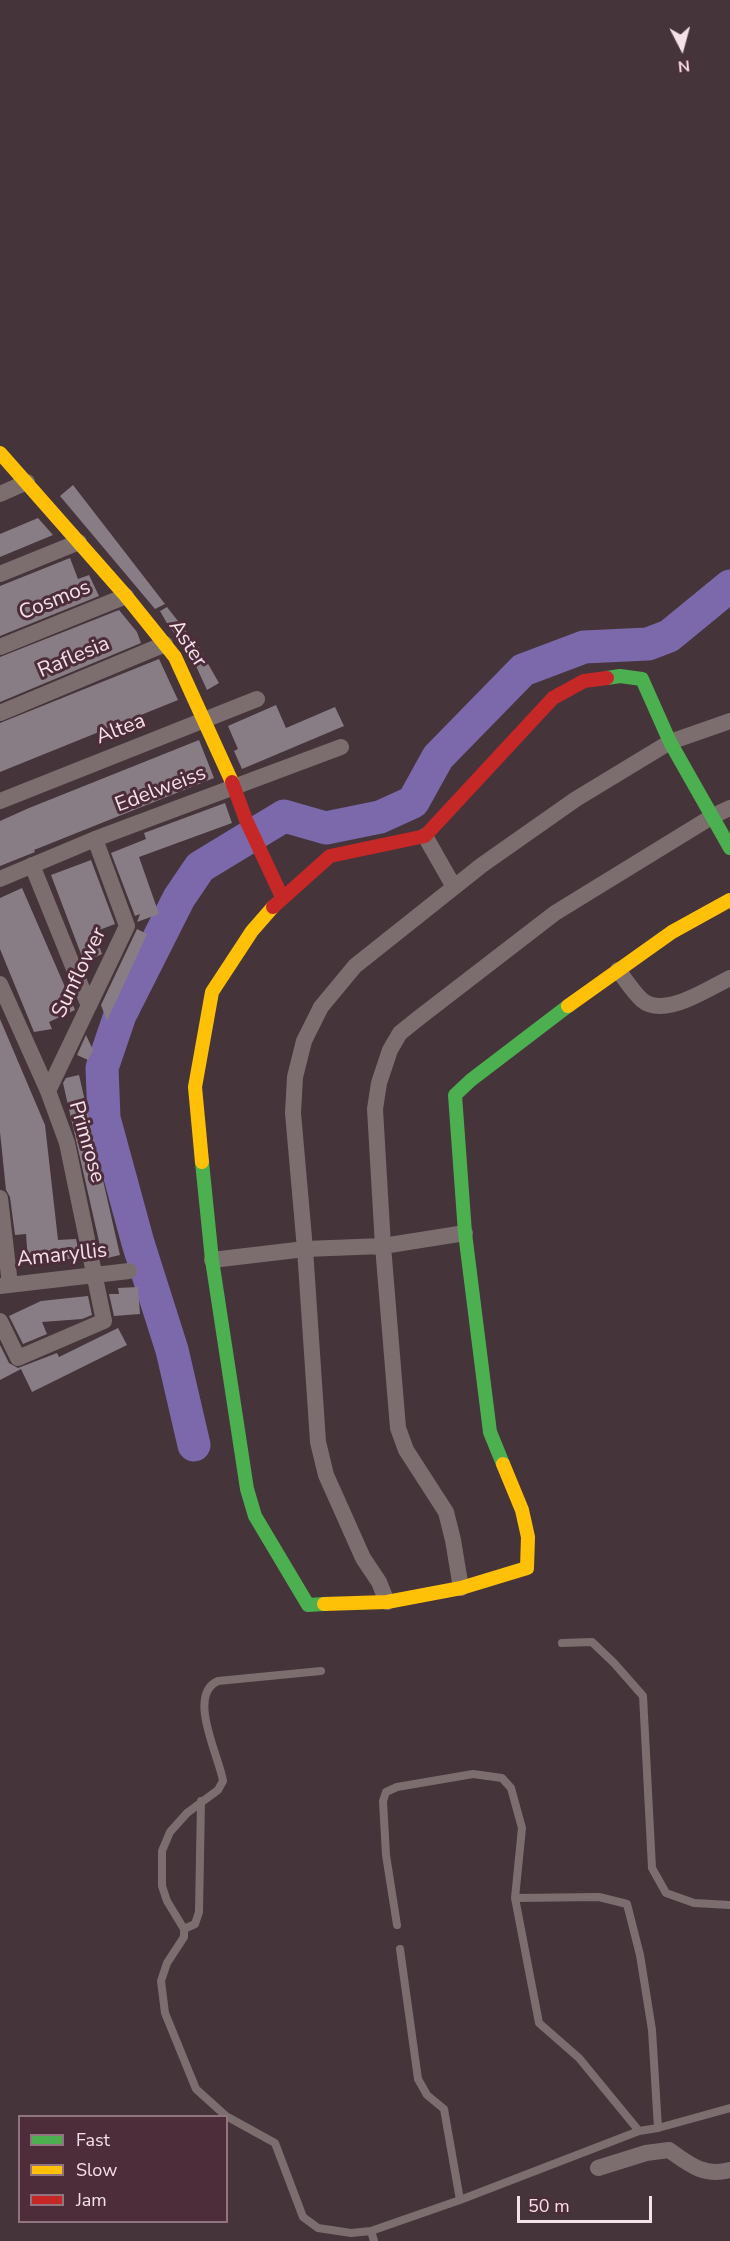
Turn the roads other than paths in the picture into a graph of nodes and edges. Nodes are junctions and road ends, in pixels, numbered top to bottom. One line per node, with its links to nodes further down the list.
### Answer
1 (0, 453): 2 (street, Aster)
2 (27, 482): 3 (street); 4 (street, Aster)
3 (0, 494)
4 (79, 542): 5 (street); 6 (street, Aster)
5 (0, 574)
6 (126, 596): 7 (street, Aster); 8 (street, Cosmos)
7 (165, 644): 10 (street, Raflesia); 11 (street, Aster)
8 (0, 647)
9 (257, 699): 11 (street, Altea)
10 (0, 713)
11 (206, 721): 15 (street, Aster); 16 (street, Altea)
12 (730, 721): 13 (street)
13 (670, 742): 18 (street); 19 (street); 24 (street)
14 (341, 747): 15 (street, Edelweiss)
15 (234, 786): 20 (street, Edelweiss); 25 (street, Aster)
16 (0, 801)
17 (730, 808): 18 (street)
18 (713, 816): 21 (street); 34 (street)
19 (425, 836): 24 (street); 25 (street)
20 (95, 838): 22 (street, Edelweiss); 30 (street, Sunflower)
21 (730, 848)
22 (32, 865): 23 (street, Edelweiss); 30 (street)
23 (0, 879)
24 (454, 887): 35 (street)
25 (282, 897): 36 (street)
26 (730, 900): 27 (street)
27 (618, 970): 28 (street); 33 (street)
28 (730, 978)
29 (0, 984): 31 (street, Primrose)
30 (89, 1006): 31 (street, Sunflower)
31 (48, 1091): 38 (street, Primrose)
32 (0, 1198): 39 (street)
33 (465, 1233): 34 (street); 41 (street)
34 (383, 1246): 35 (street); 41 (street)
35 (305, 1249): 36 (street); 42 (street)
36 (212, 1260): 42 (street)
37 (129, 1272): 38 (street, Amaryllis)
38 (95, 1276): 39 (street, Amaryllis); 40 (street, Primrose)
39 (5, 1285)
40 (0, 1321)
41 (461, 1588): 42 (street)
42 (387, 1602)
43 (562, 1643): 47 (lane)
44 (321, 1671): 45 (lane)
45 (201, 1801): 49 (lane); 49 (lane)
46 (515, 1898): 48 (lane); 54 (lane); 55 (lane)
47 (730, 1905)
48 (397, 1925)
49 (184, 1929): 52 (lane)
50 (400, 1949): 58 (lane)
51 (730, 2108): 54 (lane)
52 (225, 2115)
53 (228, 2117): 59 (lane)
54 (658, 2128): 55 (lane)
55 (639, 2131): 58 (lane)
56 (598, 2168): 57 (street)
57 (730, 2170)
58 (460, 2200): 59 (lane)
59 (371, 2232): 60 (lane)
60 (374, 2241)

